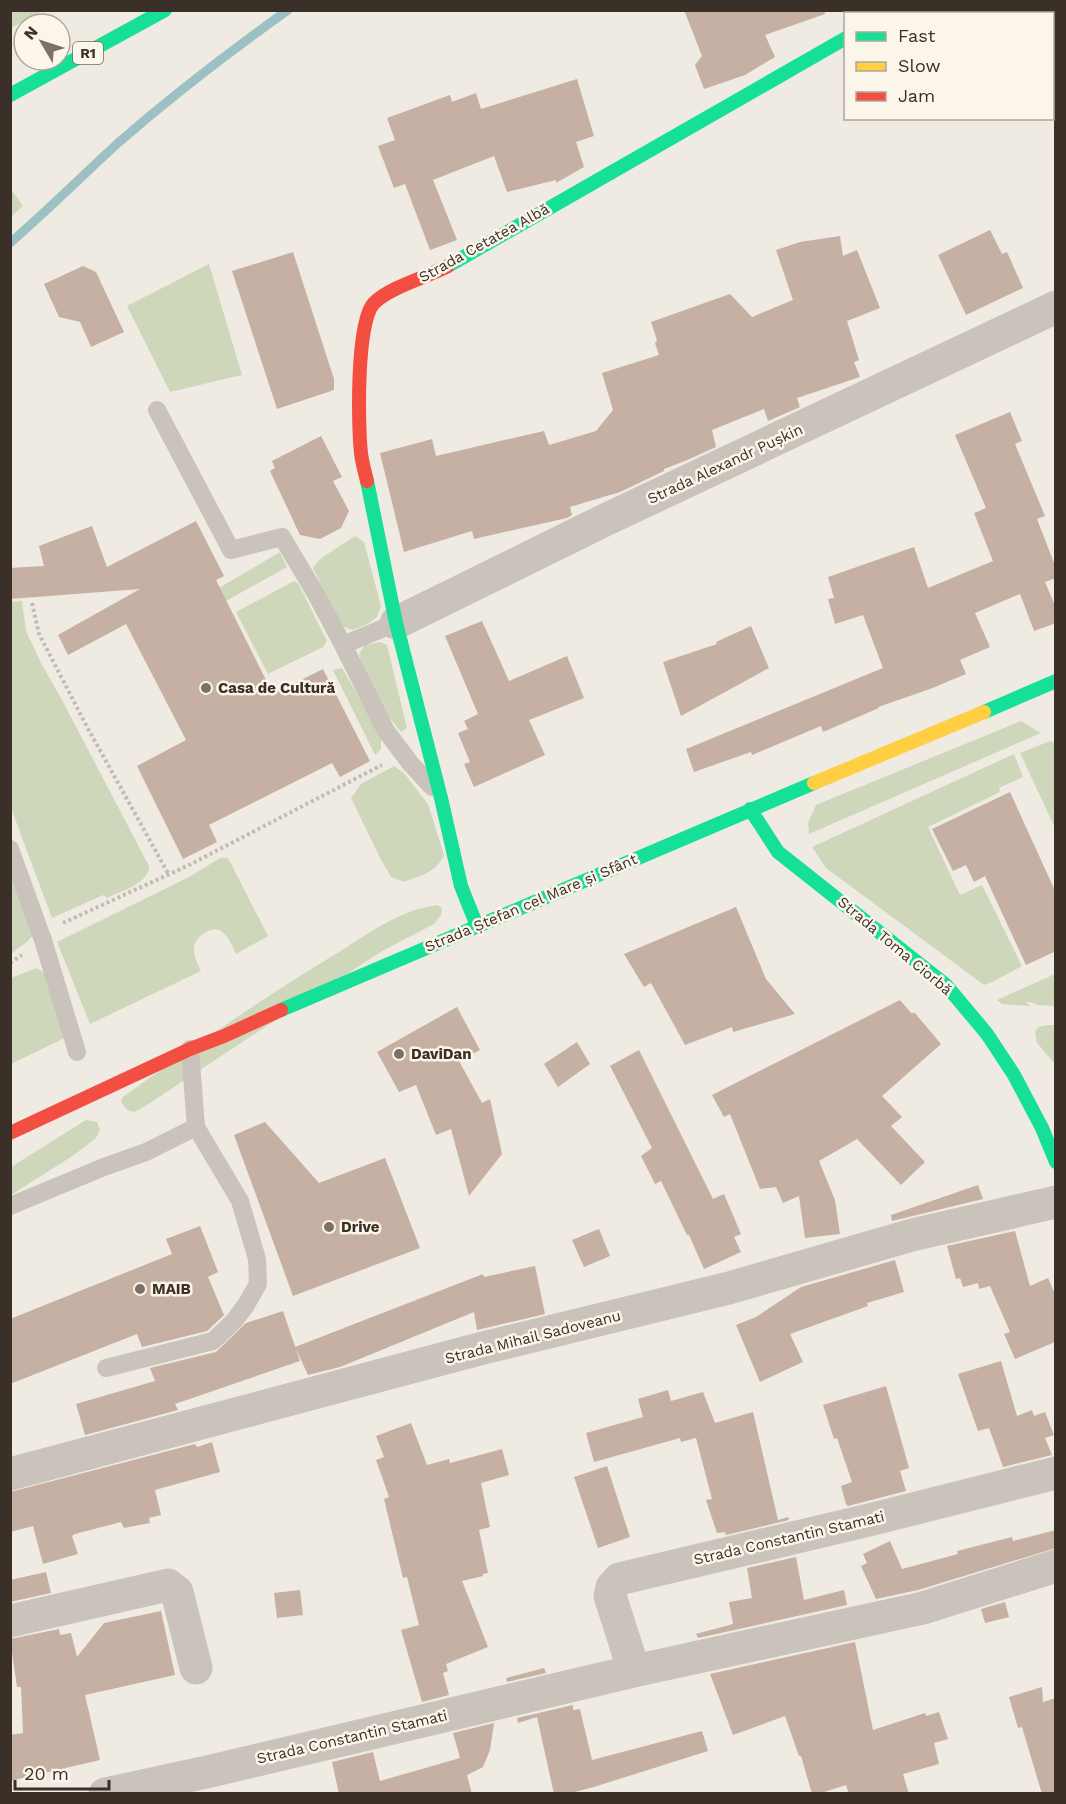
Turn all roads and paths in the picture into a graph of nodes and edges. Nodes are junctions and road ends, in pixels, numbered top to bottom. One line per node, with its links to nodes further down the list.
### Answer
1 (165, 10): 3 (main road, R1)
2 (844, 39): 7 (main road, Strada Cetatea Albă)
3 (10, 95)
4 (1056, 307): 7 (street, Strada Alexandr Pușkin)
5 (157, 410): 8 (lane)
6 (33, 603): 14 (path)
7 (396, 623): 8 (lane); 11 (main road)
8 (343, 645): 10 (lane)
9 (1056, 681): 12 (main road, Strada Ștefan cel Mare și Sfânt)
10 (401, 751): 11 (lane); 14 (path)
11 (441, 798): 15 (main road)
12 (750, 809): 15 (main road, Strada Ștefan cel Mare și Sfânt); 21 (main road, Strada Toma Ciorbă)
13 (10, 849): 16 (lane)
14 (170, 875): 16 (path)
15 (477, 926): 17 (main road, Strada Ștefan cel Mare și Sfânt)
16 (41, 933): 18 (lane)
17 (190, 1049): 19 (lane); 20 (main road, Strada Ștefan cel Mare și Sfânt)
18 (77, 1052)
19 (196, 1127): 23 (lane); 24 (lane)
20 (10, 1133)
21 (1056, 1161)
22 (1056, 1202): 26 (street, Strada Mihail Sadoveanu)
23 (10, 1206)
24 (106, 1368)
25 (1056, 1473): 30 (street, Strada Constantin Stamati)
26 (10, 1474)
27 (1056, 1566): 30 (street, Strada Constantin Stamati)
28 (10, 1621): 29 (street)
29 (196, 1668)
30 (634, 1671): 31 (street, Strada Constantin Stamati)
31 (105, 1794)

